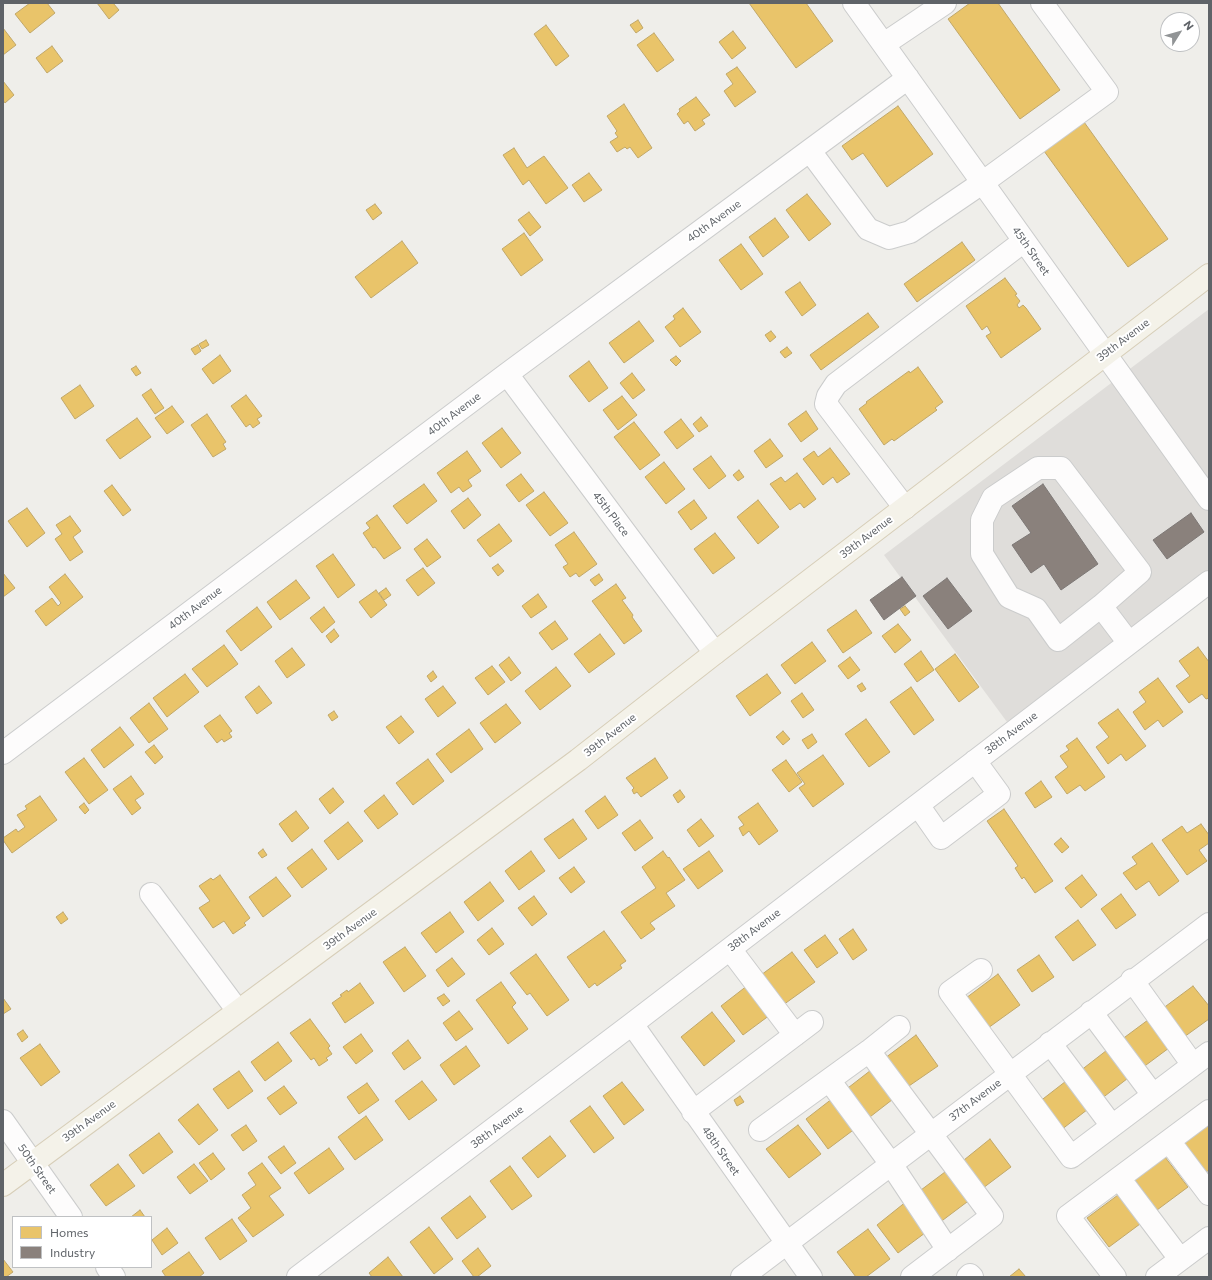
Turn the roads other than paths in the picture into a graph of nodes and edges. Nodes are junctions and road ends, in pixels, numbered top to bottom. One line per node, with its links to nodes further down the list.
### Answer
1 (854, 3): 4 (street, 45th Street)
2 (945, 3): 4 (street)
3 (1042, 3): 7 (street)
4 (884, 44): 5 (street, 45th Street)
5 (908, 78): 6 (street, 40th Avenue); 7 (street, 45th Street)
6 (810, 151): 7 (street); 11 (street, 40th Avenue)
7 (982, 183): 8 (street, 45th Street)
8 (1024, 241): 10 (street, 45th Street); 13 (street)
9 (1209, 275): 10 (main road, 39th Avenue)
10 (1104, 354): 12 (street, 45th Street); 13 (main road, 39th Avenue)
11 (507, 374): 17 (street, 45th Place); 18 (street, 40th Avenue)
12 (1209, 499)
13 (905, 508): 17 (main road, 39th Avenue)
14 (1209, 582): 16 (street, 38th Avenue)
15 (1101, 606): 15 (street); 16 (street)
16 (1129, 643): 19 (street, 38th Avenue)
17 (715, 654): 26 (main road, 39th Avenue)
18 (3, 753)
19 (975, 761): 20 (street, 38th Avenue); 20 (street)
20 (918, 805): 23 (street, 38th Avenue)
21 (150, 894): 26 (street)
22 (1209, 924): 25 (street, 37th Avenue)
23 (730, 949): 29 (street, 38th Avenue); 31 (street)
24 (981, 970): 35 (street)
25 (1132, 980): 27 (street, 37th Avenue); 34 (street)
26 (238, 1011): 45 (main road, 39th Avenue)
27 (1091, 1012): 32 (street, 37th Avenue); 37 (street)
28 (812, 1022): 31 (street)
29 (632, 1024): 39 (street, 48th Street); 57 (street, 38th Avenue)
30 (899, 1028): 33 (street)
31 (795, 1035): 39 (street)
32 (1050, 1044): 35 (street, 37th Avenue); 41 (street)
33 (869, 1051): 36 (street); 43 (street)
34 (1201, 1059): 37 (street)
35 (1010, 1074): 41 (street); 43 (street, 37th Avenue)
36 (829, 1080): 42 (street); 46 (street)
37 (1153, 1095): 41 (street)
38 (1209, 1111): 44 (street)
39 (694, 1112): 52 (street, 48th Street)
40 (3, 1120): 45 (street, 50th Street)
41 (1112, 1126)
42 (760, 1130)
43 (930, 1134): 46 (street, 37th Avenue); 53 (street)
44 (1169, 1141): 47 (street); 49 (street)
45 (32, 1163): 48 (main road, 39th Avenue); 50 (street, 50th Street)
46 (891, 1164): 52 (street, 37th Avenue); 53 (street)
47 (1119, 1178): 54 (street); 63 (street)
48 (3, 1186)
49 (1209, 1194)
50 (70, 1216)
51 (1209, 1238): 54 (street)
52 (787, 1243): 58 (street, 37th Avenue); 59 (street, 48th Street)
53 (948, 1250): 60 (street)
54 (1180, 1260): 64 (street)
55 (108, 1268): 56 (street)
56 (114, 1277)
57 (298, 1277)
58 (742, 1277)
59 (812, 1277)
60 (912, 1277)
61 (968, 1277): 62 (street)
62 (972, 1277)
63 (1115, 1277)
64 (1157, 1277)

